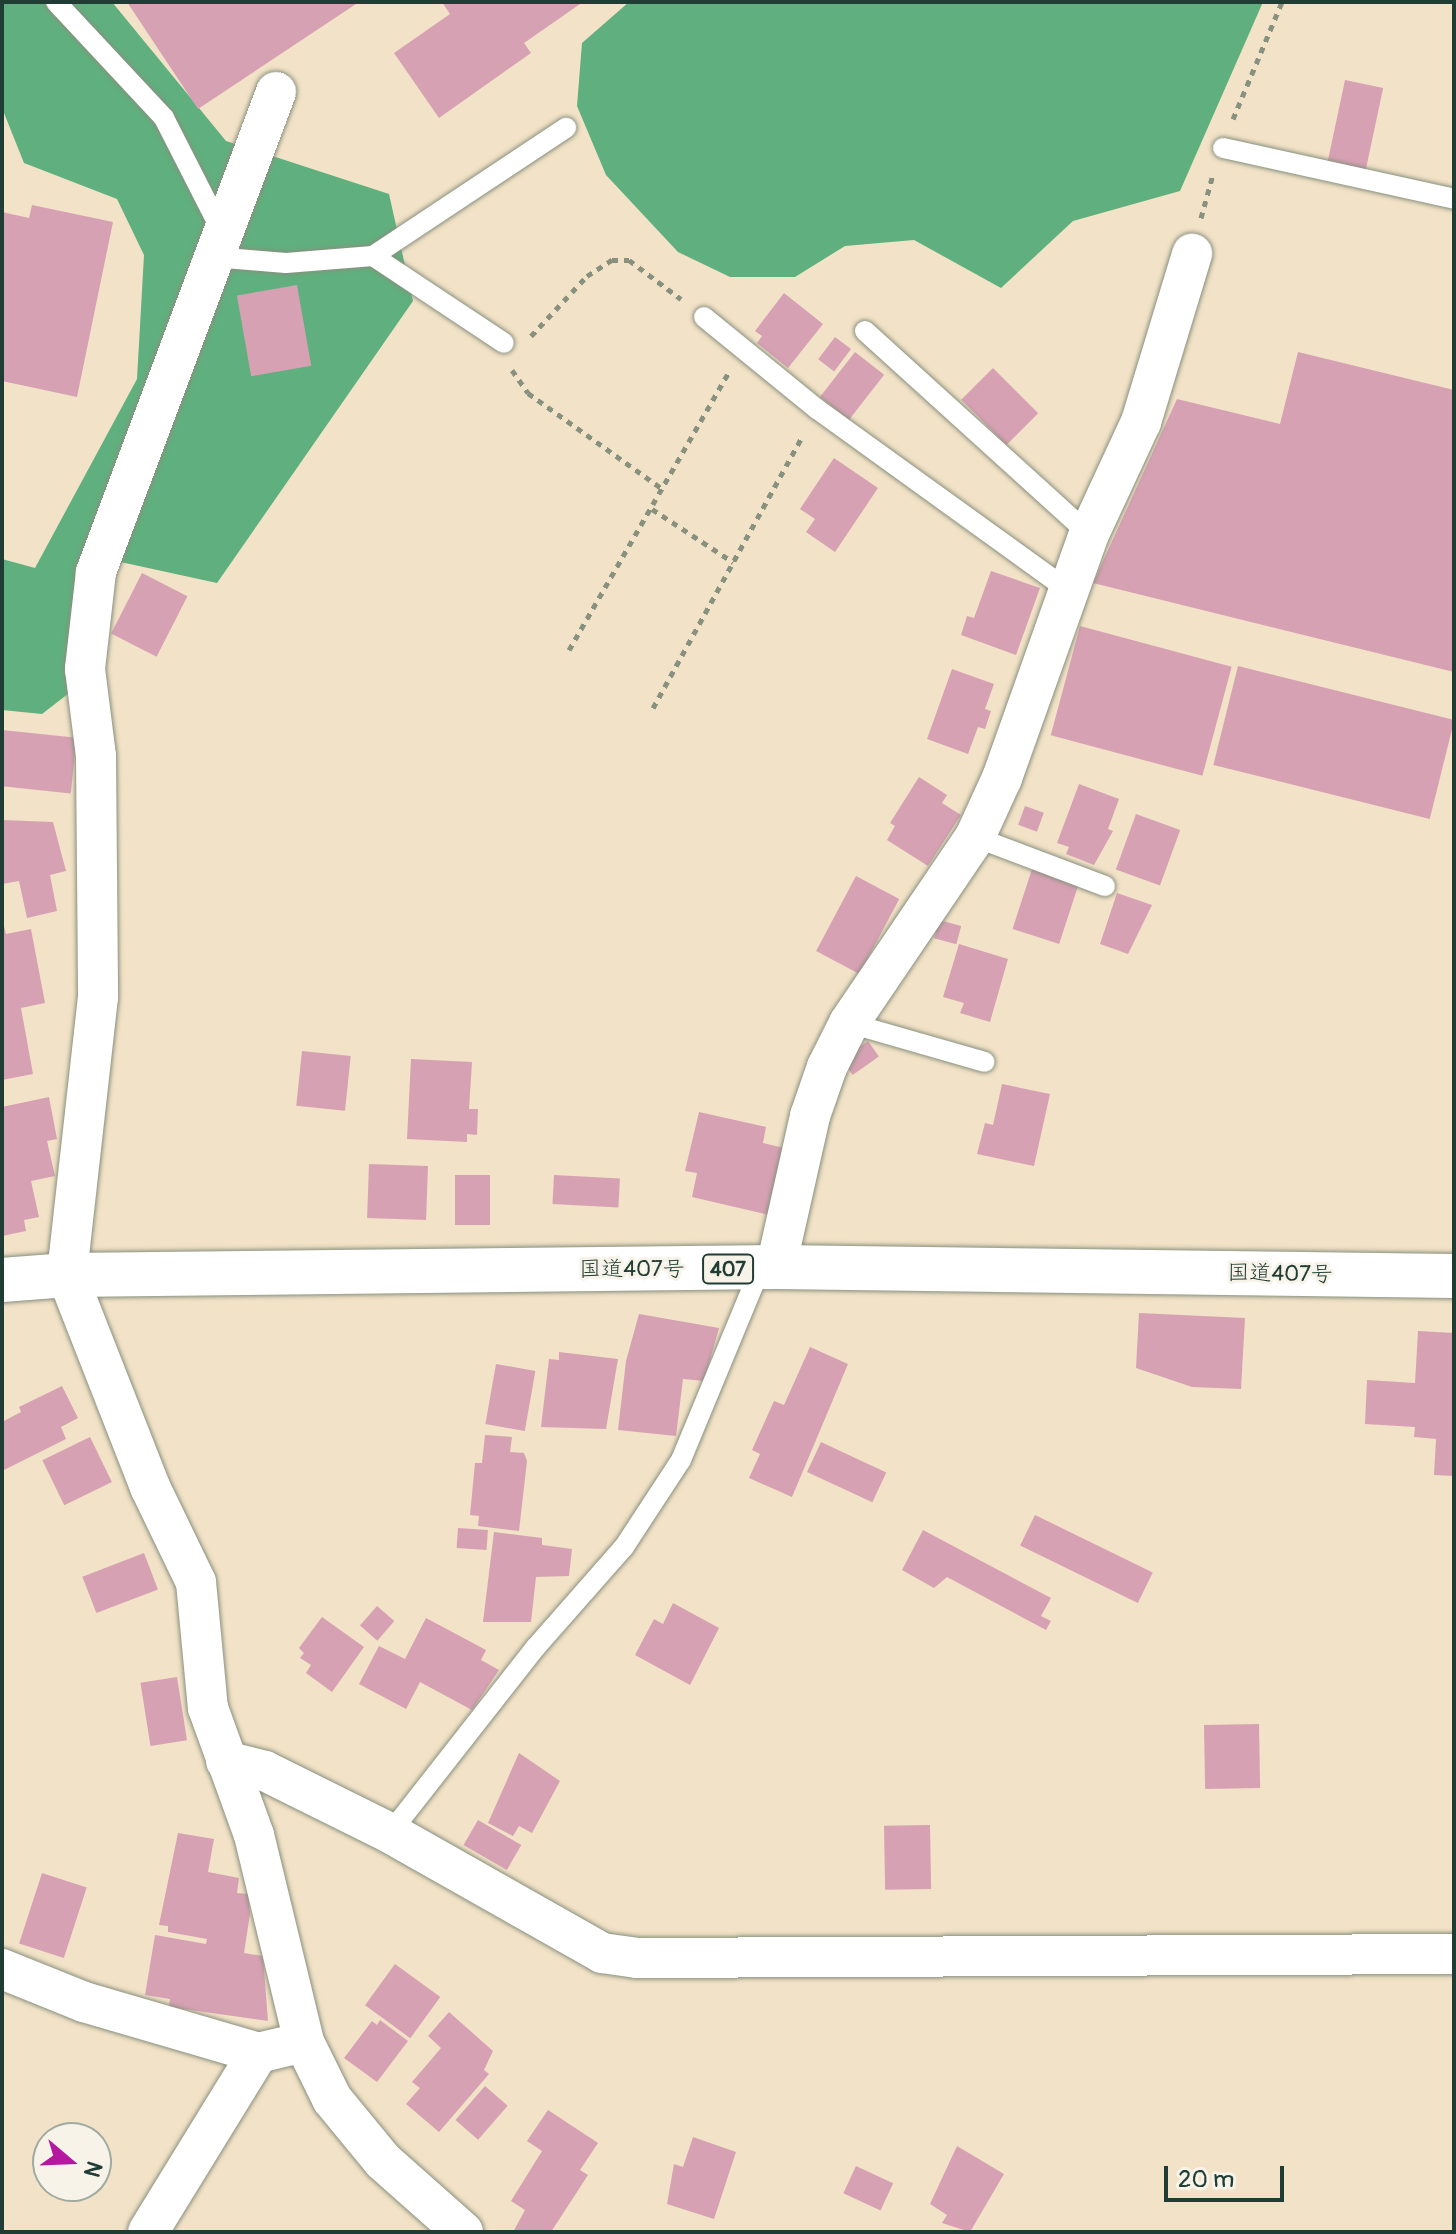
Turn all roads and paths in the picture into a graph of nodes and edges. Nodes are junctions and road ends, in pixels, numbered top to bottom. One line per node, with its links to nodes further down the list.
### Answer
1 (56, 2): 6 (lane)
2 (276, 92): 6 (street)
3 (566, 128): 8 (lane)
4 (1223, 148): 5 (lane)
5 (1454, 199)
6 (217, 244): 8 (lane); 26 (street)
7 (1192, 254): 16 (street)
8 (373, 256): 11 (lane)
9 (704, 317): 11 (path); 12 (lane)
10 (865, 331): 16 (lane)
11 (504, 343): 14 (path)
12 (742, 348): 13 (lane); 14 (path)
13 (817, 409): 17 (path); 18 (lane)
14 (664, 490): 15 (path)
15 (652, 509): 17 (path); 19 (path)
16 (1089, 534): 18 (street)
17 (733, 562): 20 (path)
18 (1069, 591): 21 (street)
19 (569, 650)
20 (653, 708)
21 (975, 837): 22 (lane); 23 (street)
22 (1105, 886)
23 (849, 1023): 24 (lane); 25 (street)
24 (985, 1062)
25 (768, 1268): 26 (highway, 国道407号 / 407); 27 (highway, 国道407号 / 407); 30 (lane)
26 (67, 1275): 28 (highway, 国道407号 / 407); 29 (street)
27 (1454, 1276)
28 (2, 1280)
29 (226, 1761): 30 (street); 33 (street)
30 (390, 1833): 31 (street)
31 (1454, 1954)
32 (2, 1969): 34 (street)
33 (304, 2042): 34 (street); 36 (street)
34 (258, 2053): 35 (street)
35 (148, 2232)
36 (463, 2232)

